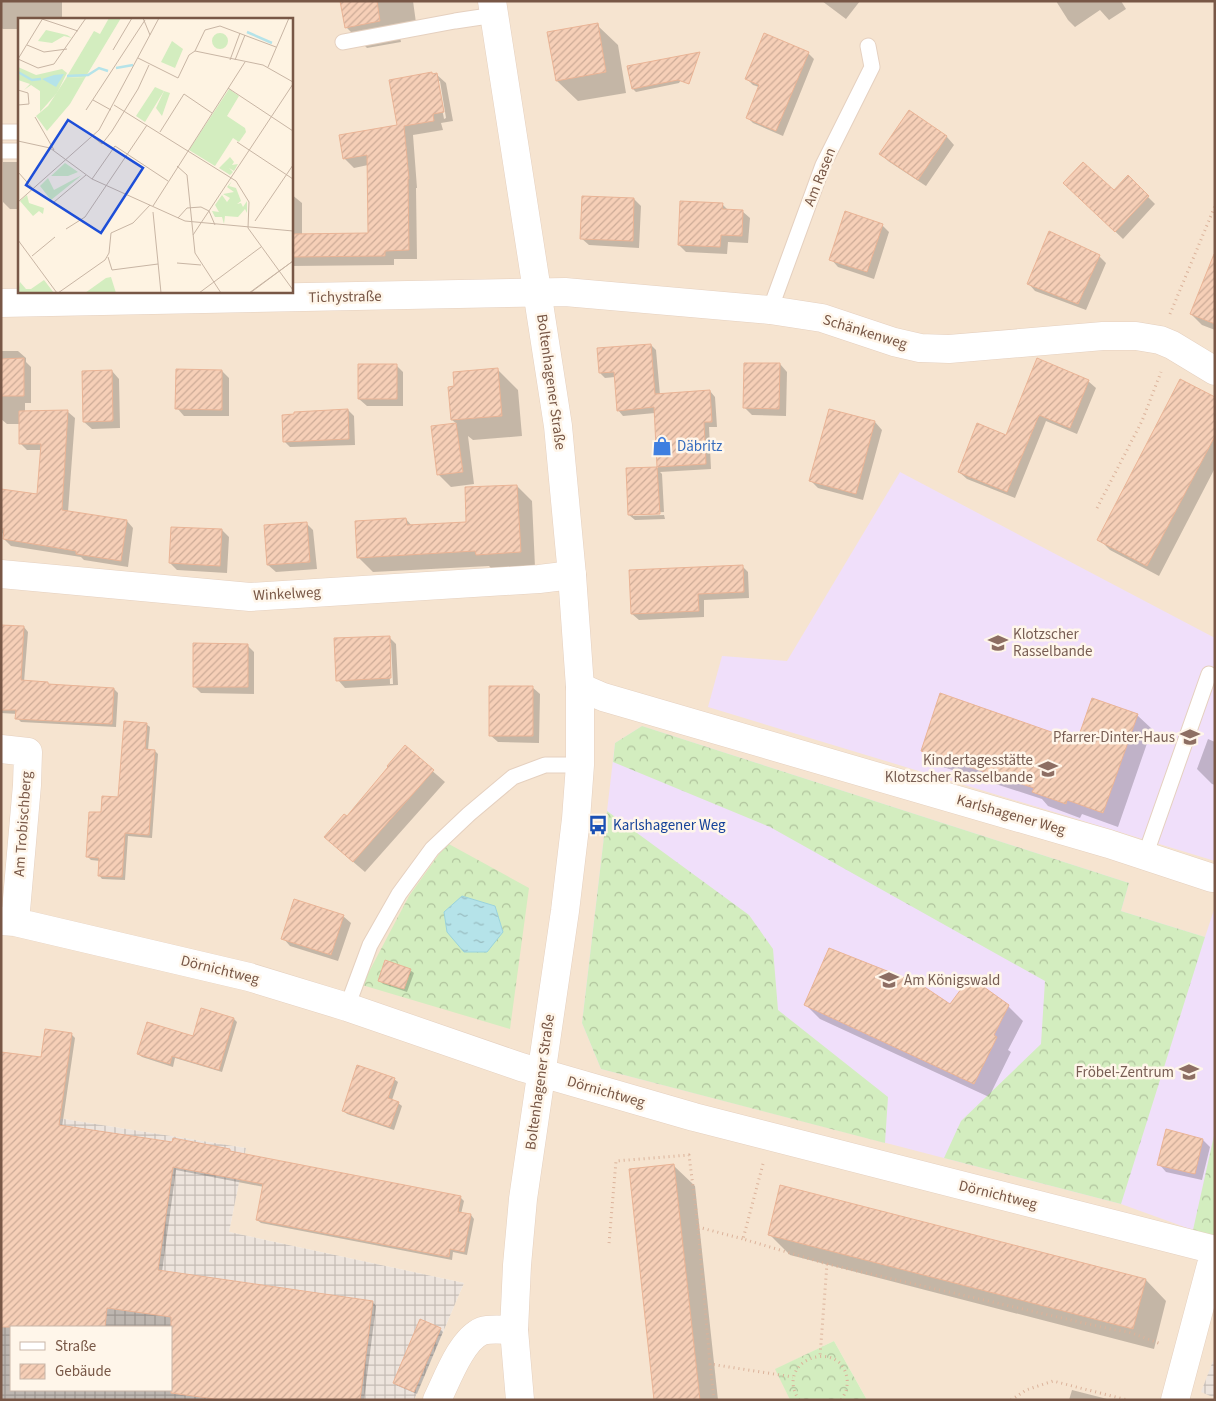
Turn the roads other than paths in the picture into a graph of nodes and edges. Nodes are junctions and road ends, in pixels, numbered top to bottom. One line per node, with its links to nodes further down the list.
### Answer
1 (494, 8): 2 (lane); 8 (street, Boltenhagener Straße)
2 (343, 42)
3 (868, 46): 10 (lane, Am Rasen)
4 (1, 132): 5 (lane)
5 (18, 132)
6 (1, 150): 7 (lane)
7 (18, 151)
8 (538, 292): 9 (street, Tichystraße); 10 (street, Schänkenweg); 13 (street, Boltenhagener Straße)
9 (1, 303)
10 (770, 310): 11 (street, Schänkenweg)
11 (1215, 371)
12 (1, 574): 13 (street, Winkelweg)
13 (572, 575): 15 (street, Boltenhagener Straße)
14 (1208, 674): 18 (lane)
15 (580, 687): 17 (street, Boltenhagener Straße); 18 (street, Karlshagener Weg)
16 (1, 749): 20 (street, Am Trobischberg)
17 (580, 765): 21 (lane); 22 (street, Boltenhagener Straße)
18 (1145, 856): 19 (street, Karlshagener Weg)
19 (1212, 878)
20 (8, 922): 21 (street, Dörnichtweg)
21 (347, 1007): 22 (street, Dörnichtweg)
22 (541, 1073): 23 (street, Dörnichtweg); 24 (street, Boltenhagener Straße)
23 (1215, 1250): 27 (street)
24 (514, 1330): 25 (street); 26 (street, Boltenhagener Straße)
25 (437, 1400)
26 (520, 1400)
27 (1175, 1400)

